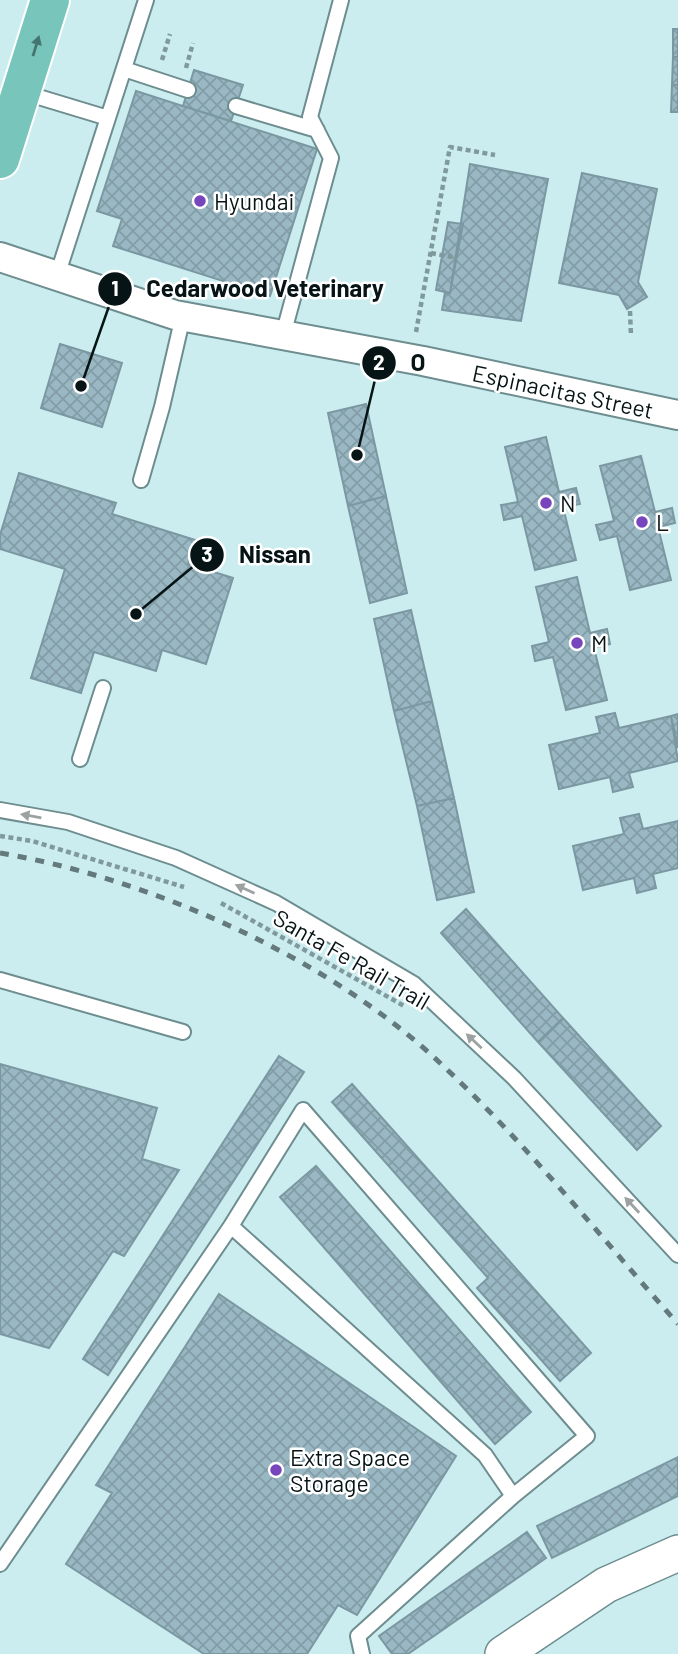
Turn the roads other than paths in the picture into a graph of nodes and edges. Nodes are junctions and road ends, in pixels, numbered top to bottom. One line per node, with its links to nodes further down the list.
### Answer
1 (50, 0): 6 (main road, one-way to 1)
2 (146, 0): 4 (lane)
3 (341, 0): 9 (lane)
4 (124, 69): 5 (lane); 8 (lane)
5 (188, 90)
6 (22, 92): 8 (lane); 10 (main road)
7 (236, 106): 9 (lane)
8 (108, 118): 12 (lane)
9 (317, 130): 14 (lane)
10 (0, 159)
11 (0, 257): 12 (street, Espinacitas Street)
12 (57, 276): 13 (street, Espinacitas Street)
13 (183, 316): 14 (street, Espinacitas Street); 16 (lane)
14 (284, 335): 15 (street, Espinacitas Street)
15 (678, 415)
16 (141, 480)
17 (103, 688): 18 (lane)
18 (80, 759)
19 (0, 810): 23 (lane, one-way to 19)
20 (0, 980): 21 (lane)
21 (183, 1032)
22 (230, 1226): 24 (lane); 24 (lane); 26 (lane)
23 (678, 1255)
24 (513, 1496): 28 (lane)
25 (678, 1553): 27 (street)
26 (0, 1564)
27 (505, 1653)
28 (362, 1654)

